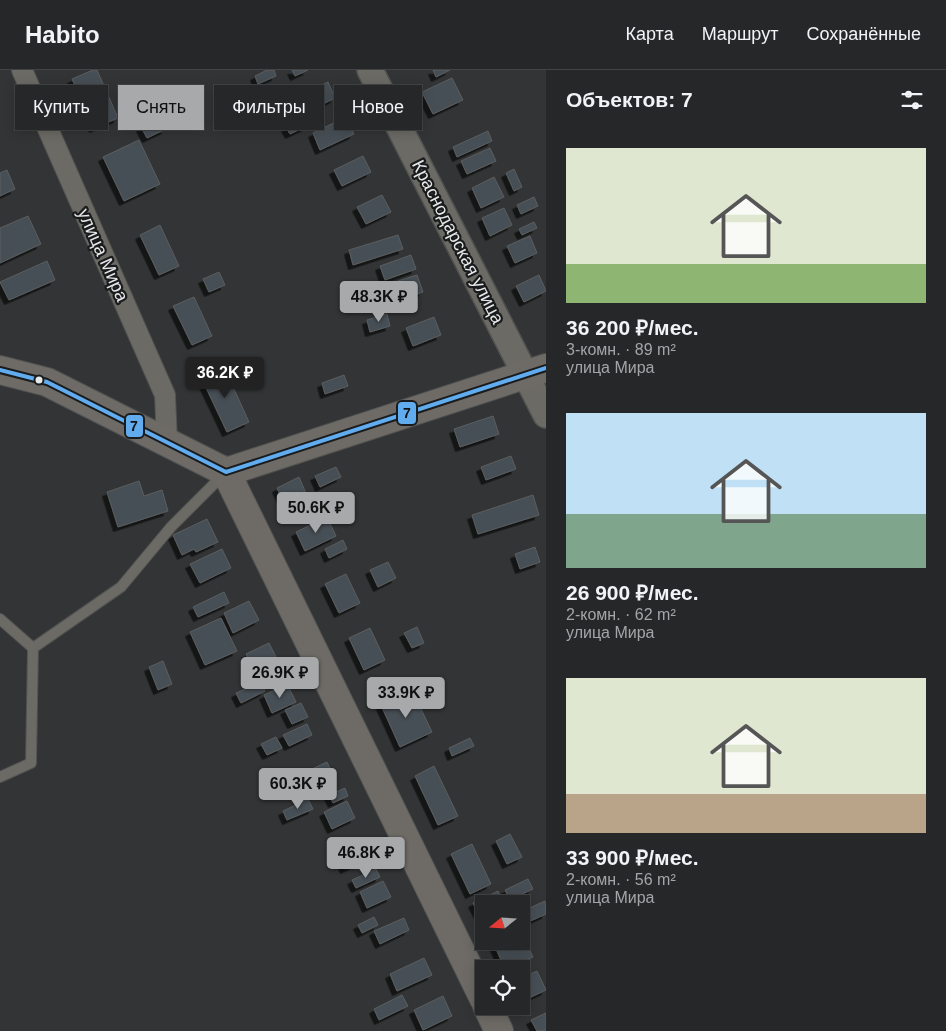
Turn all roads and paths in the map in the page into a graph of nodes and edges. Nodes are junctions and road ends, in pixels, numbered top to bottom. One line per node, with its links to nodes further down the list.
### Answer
1 (22, 70): 6 (street, улица Мира)
2 (370, 70): 4 (street, Краснодарская улица)
3 (0, 370): 6 (main road)
4 (536, 372): 5 (street, Краснодарская улица); 7 (main road)
5 (546, 415)
6 (167, 443): 7 (main road)
7 (226, 472): 9 (lane); 11 (main road)
8 (0, 619): 9 (lane)
9 (33, 648): 10 (lane)
10 (0, 778)
11 (475, 981)
12 (491, 1015): 13 (main road)
13 (499, 1031)

